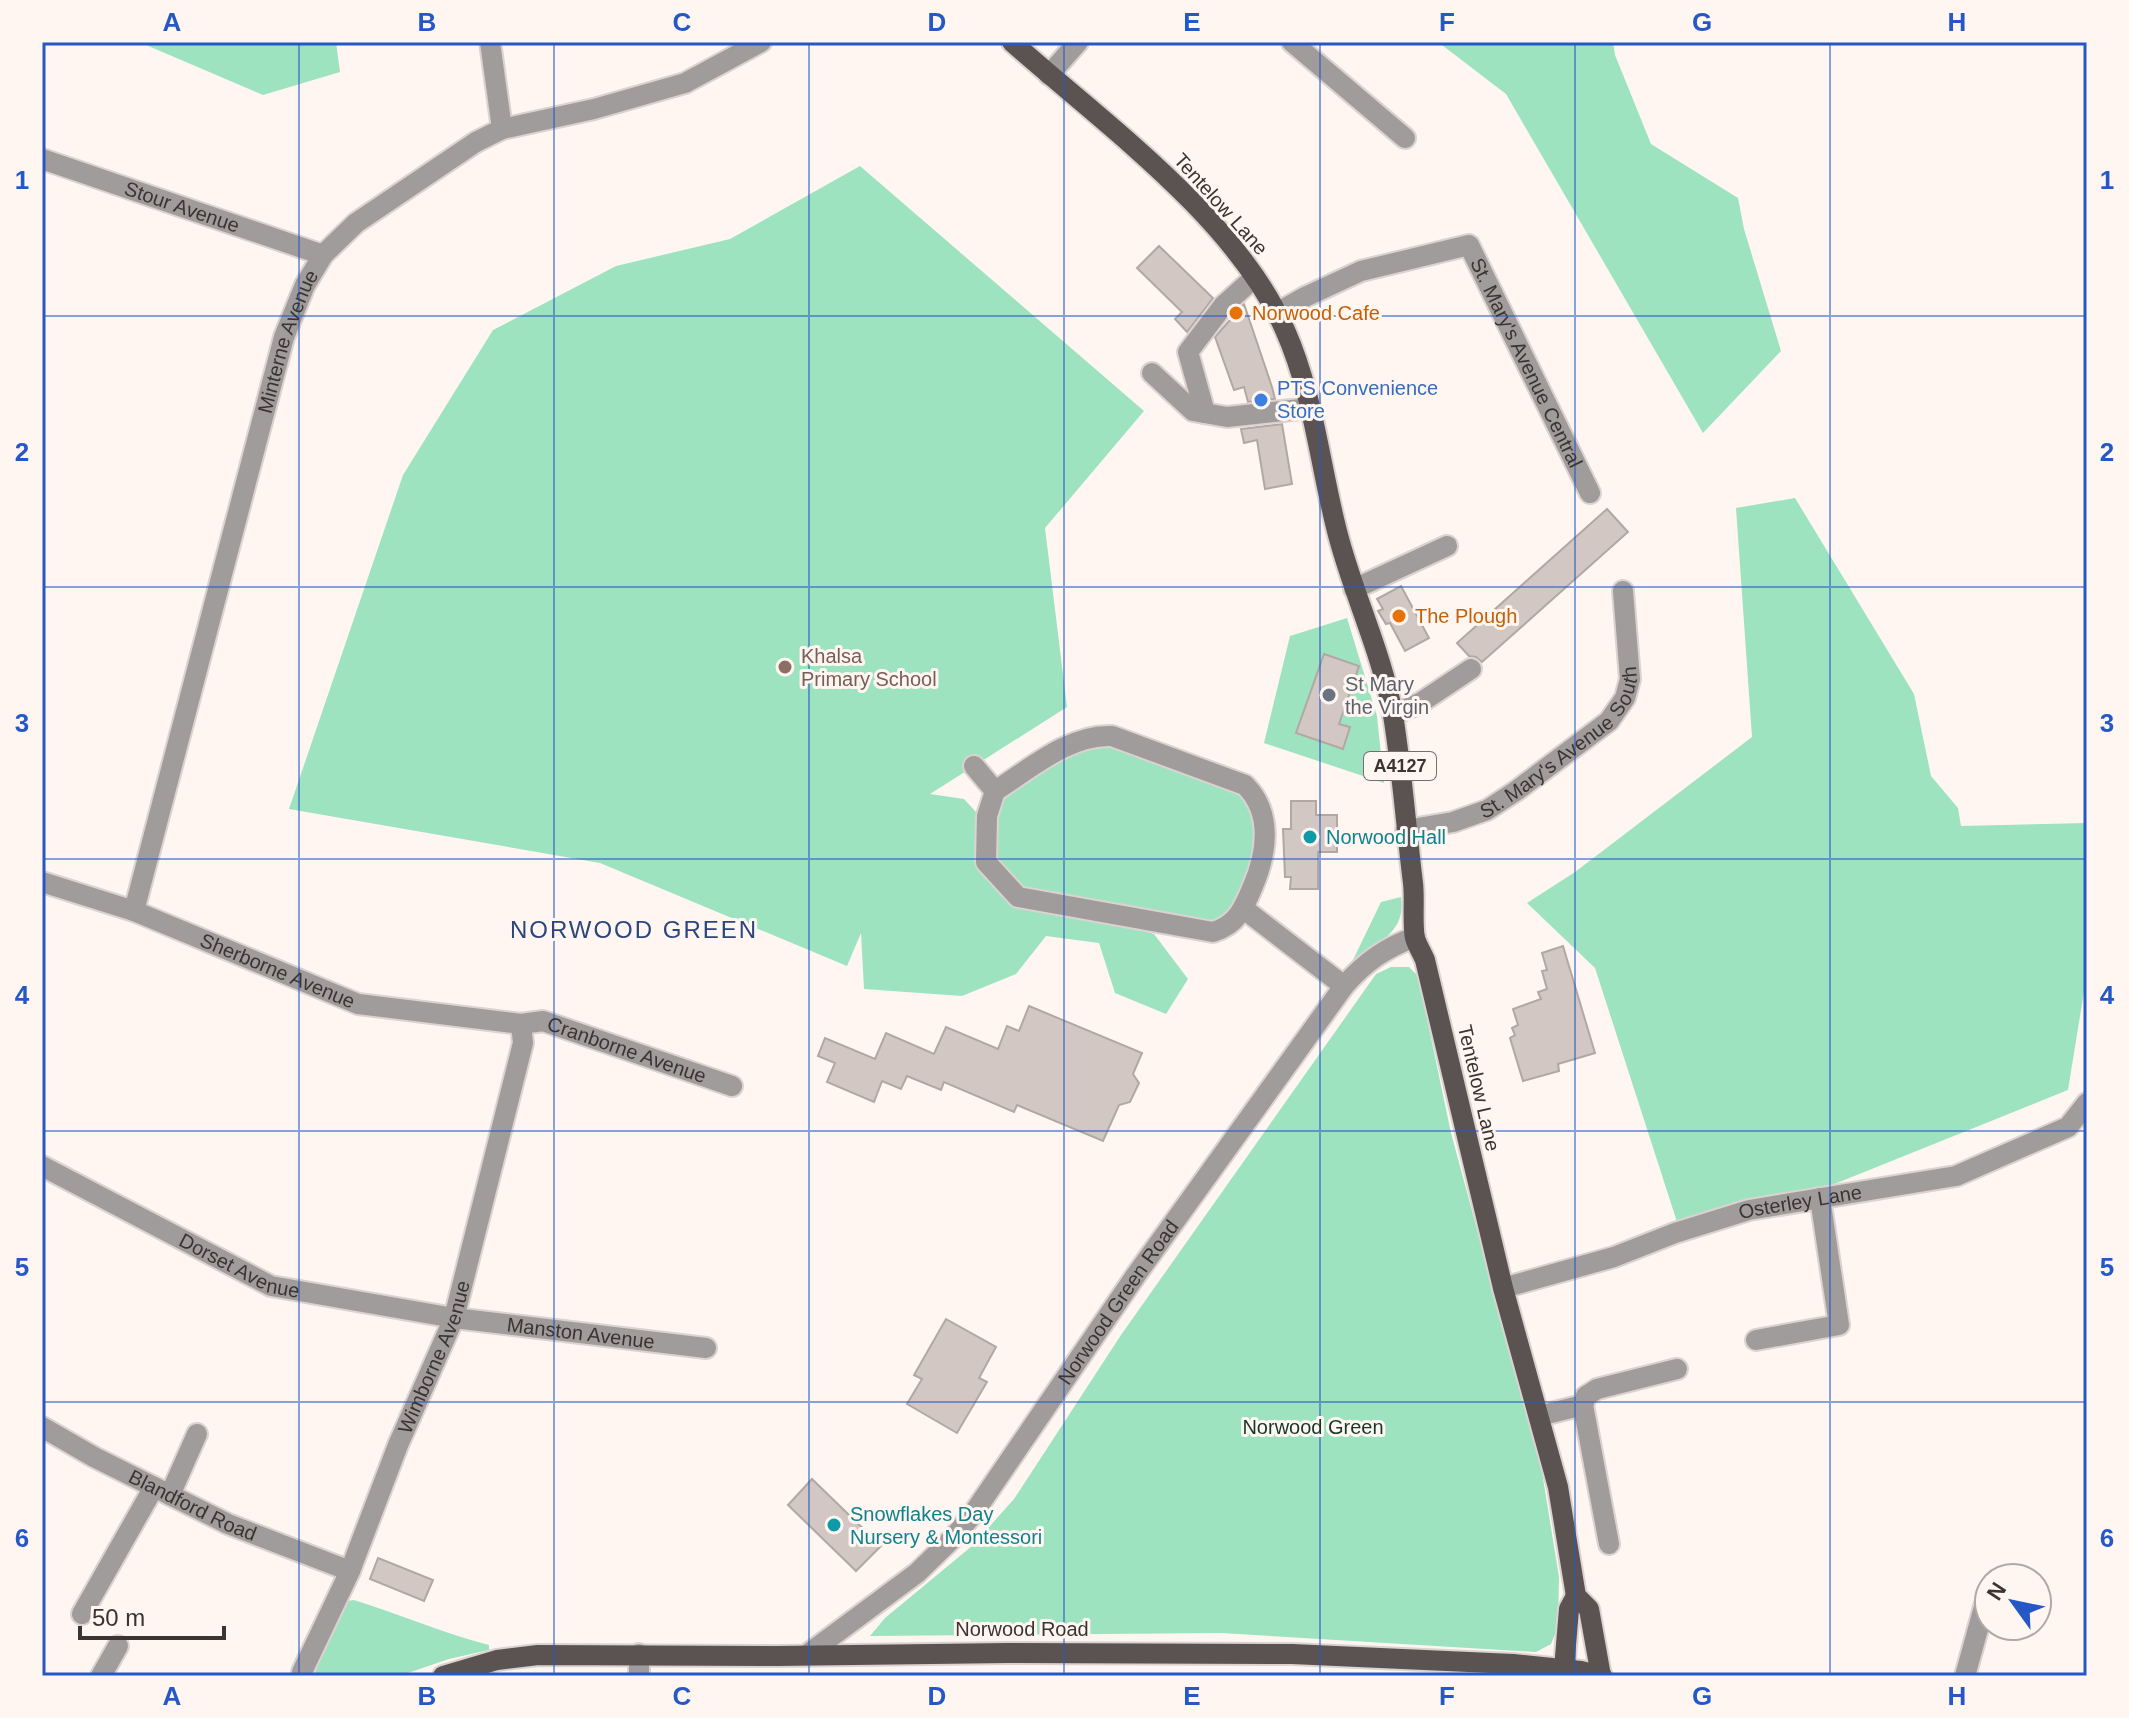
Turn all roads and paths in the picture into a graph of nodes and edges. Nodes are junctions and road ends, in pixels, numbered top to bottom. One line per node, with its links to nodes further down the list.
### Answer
1 (490, 42): 7 (street)
2 (761, 42): 7 (street, Minterne Avenue)
3 (1012, 42): 6 (main road, Tentelow Lane / A4127)
4 (1078, 42): 6 (street)
5 (1292, 42): 8 (street)
6 (1049, 75): 11 (main road, Tentelow Lane / A4127)
7 (502, 129): 10 (street, Minterne Avenue)
8 (1405, 138)
9 (42, 159): 10 (street, Stour Avenue)
10 (323, 255): 27 (street, Minterne Avenue)
11 (1255, 277): 12 (main road, Tentelow Lane / A4127); 15 (street)
12 (1277, 313): 14 (main road, Tentelow Lane / A4127); 16 (street, St. Mary's Avenue Central)
13 (1152, 373): 15 (street)
14 (1310, 408): 15 (street); 18 (main road, Tentelow Lane / A4127)
15 (1205, 413)
16 (1590, 493)
17 (1447, 546): 18 (street)
18 (1354, 589): 21 (main road, Tentelow Lane / A4127)
19 (1623, 591): 24 (street, St. Mary's Avenue South)
20 (1471, 669): 21 (street)
21 (1393, 715): 24 (main road, Tentelow Lane / A4127)
22 (974, 766): 23 (street)
23 (995, 791): 26 (street); 26 (street)
24 (1406, 830): 28 (main road, Tentelow Lane / A4127)
25 (42, 882): 27 (street, Sherborne Avenue)
26 (1244, 909): 29 (street)
27 (134, 911): 30 (street, Sherborne Avenue)
28 (1415, 937): 29 (street, Norwood Green Road); 35 (main road, Tentelow Lane / A4127)
29 (1344, 986): 52 (street, Norwood Green Road)
30 (521, 1024): 31 (street, Cranborne Avenue); 36 (street, Wimborne Avenue)
31 (732, 1086)
32 (2087, 1103): 34 (street, Osterley Lane)
33 (42, 1166): 36 (street, Dorset Avenue)
34 (1820, 1198): 35 (street, Osterley Lane); 37 (street)
35 (1503, 1288): 41 (main road, Tentelow Lane / A4127)
36 (454, 1318): 38 (street, Manston Avenue); 46 (street, Wimborne Avenue)
37 (1756, 1340)
38 (706, 1348)
39 (1677, 1369): 40 (street)
40 (1583, 1405): 41 (street); 45 (street)
41 (1539, 1416): 47 (main road, Tentelow Lane / A4127)
42 (42, 1427): 44 (street, Blandford Road)
43 (197, 1434): 44 (street)
44 (162, 1491): 46 (street, Blandford Road); 48 (street)
45 (1609, 1544)
46 (350, 1571): 56 (street, Wimborne Avenue)
47 (1576, 1596): 54 (main road, Tentelow Lane / A4127); 59 (main road, Tentelow Lane / A4127)
48 (82, 1614)
49 (1974, 1642): 60 (street)
50 (118, 1646): 55 (street)
51 (639, 1654): 52 (main road, Norwood Road); 57 (main road, Norwood Road); 58 (street)
52 (808, 1654): 53 (main road, Norwood Road)
53 (1386, 1667): 54 (main road, Norwood Road)
54 (1564, 1669): 59 (main road, Norwood Road)
55 (101, 1676)
56 (302, 1676)
57 (443, 1676)
58 (639, 1676)
59 (1602, 1676)
60 (1965, 1676)

